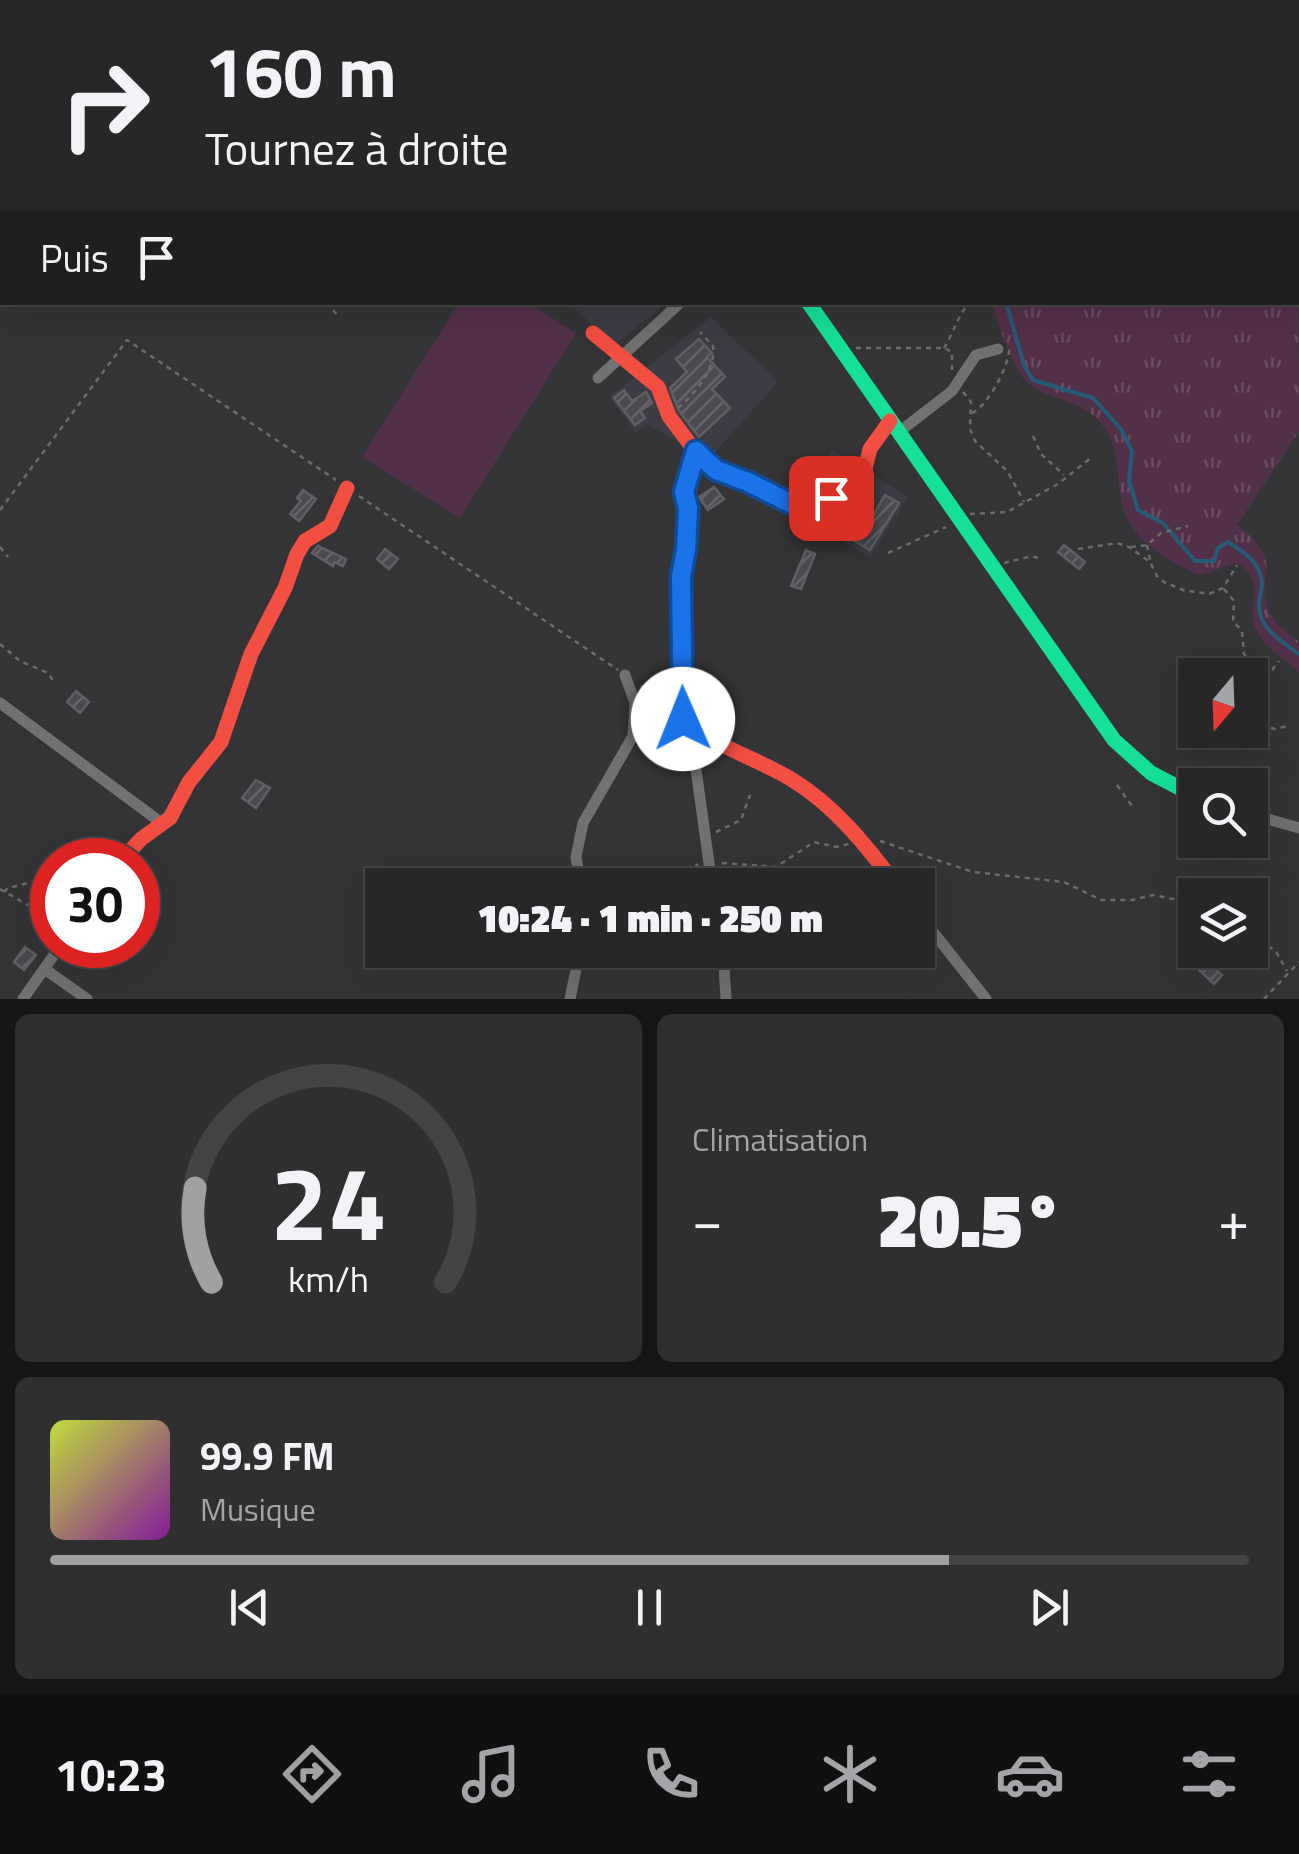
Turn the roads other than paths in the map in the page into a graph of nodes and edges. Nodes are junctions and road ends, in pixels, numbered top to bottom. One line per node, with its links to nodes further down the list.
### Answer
1 (678, 305): 5 (street)
2 (810, 305): 7 (street)
3 (592, 333): 5 (street)
4 (1005, 348): 7 (street)
5 (622, 356): 6 (street); 8 (street)
6 (598, 378)
7 (895, 427): 8 (street); 13 (street)
8 (696, 451): 12 (street)
9 (347, 488): 15 (street)
10 (625, 675): 18 (street)
11 (0, 703): 15 (street)
12 (683, 718): 19 (street); 20 (street)
13 (1178, 787)
14 (1268, 819): 16 (street)
15 (162, 824): 17 (street)
16 (1299, 828)
17 (140, 838)
18 (579, 868)
19 (708, 868)
20 (883, 868)
21 (935, 934): 29 (street)
22 (576, 968): 27 (street)
23 (724, 968): 28 (street)
24 (46, 970): 25 (street); 26 (street)
25 (24, 999)
26 (87, 999)
27 (570, 999)
28 (726, 999)
29 (986, 999)

